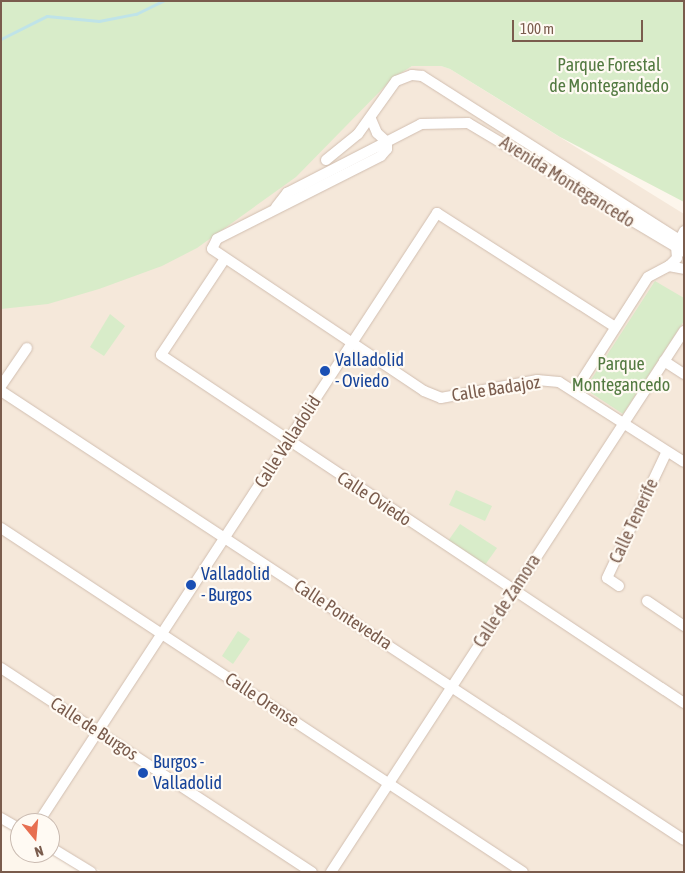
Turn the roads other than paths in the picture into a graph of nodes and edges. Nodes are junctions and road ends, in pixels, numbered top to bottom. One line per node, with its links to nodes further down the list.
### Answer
1 (470, 106): 2 (street, Avenida Montegancedo); 3 (street); 6 (street, Avenida Montegancedo)
2 (371, 119): 4 (street); 5 (street, Avenida Montegancedo)
3 (457, 122): 4 (street, Avenida Montegancedo); 6 (street, Avenida Montegancedo)
4 (387, 142): 7 (street, Avenida Montegancedo)
5 (326, 160)
6 (681, 243): 9 (street)
7 (211, 246): 8 (street, Calle Badajoz)
8 (224, 260): 13 (street, Calle Badajoz); 21 (street, Calle Oviedo)
9 (669, 266): 10 (street); 11 (street)
10 (684, 269)
11 (615, 327): 13 (street, Calle Valladolid); 19 (street)
12 (684, 331): 15 (street, Calle de Zamora)
13 (352, 344): 19 (street, Calle Badajoz); 21 (street, Calle Valladolid)
14 (27, 348): 17 (street)
15 (664, 361): 16 (street); 20 (street, Calle de Zamora)
16 (684, 374)
17 (1, 386)
18 (1, 391): 25 (street, Calle Pontevedra)
19 (575, 391): 20 (street, Calle Badajoz)
20 (624, 423): 22 (street, Calle Badajoz); 27 (street, Calle de Zamora)
21 (288, 442): 25 (street, Calle Valladolid); 27 (street, Calle Oviedo)
22 (667, 451): 23 (street, Calle Badajoz); 26 (street, Calle Tenerife)
23 (684, 462)
24 (1, 528): 30 (street, Calle Orense)
25 (226, 538): 30 (street, Calle Valladolid); 32 (street, Calle Pontevedra)
26 (619, 586)
27 (514, 592): 32 (street, Calle de Zamora); 33 (street, Calle Oviedo)
28 (647, 602): 29 (street)
29 (684, 626)
30 (162, 634): 34 (street, Calle Valladolid); 35 (street, Calle Orense)
31 (1, 668): 34 (street, Calle de Burgos)
32 (452, 686): 35 (street, Calle de Zamora); 37 (street, Calle Pontevedra)
33 (684, 703)
34 (97, 732): 36 (street, Calle Valladolid); 40 (street, Calle de Burgos)
35 (389, 783): 41 (street, Calle de Zamora); 42 (street, Calle Orense)
36 (44, 813)
37 (684, 840)
38 (60, 853): 39 (street)
39 (91, 872)
40 (312, 872)
41 (331, 872)
42 (523, 872)

